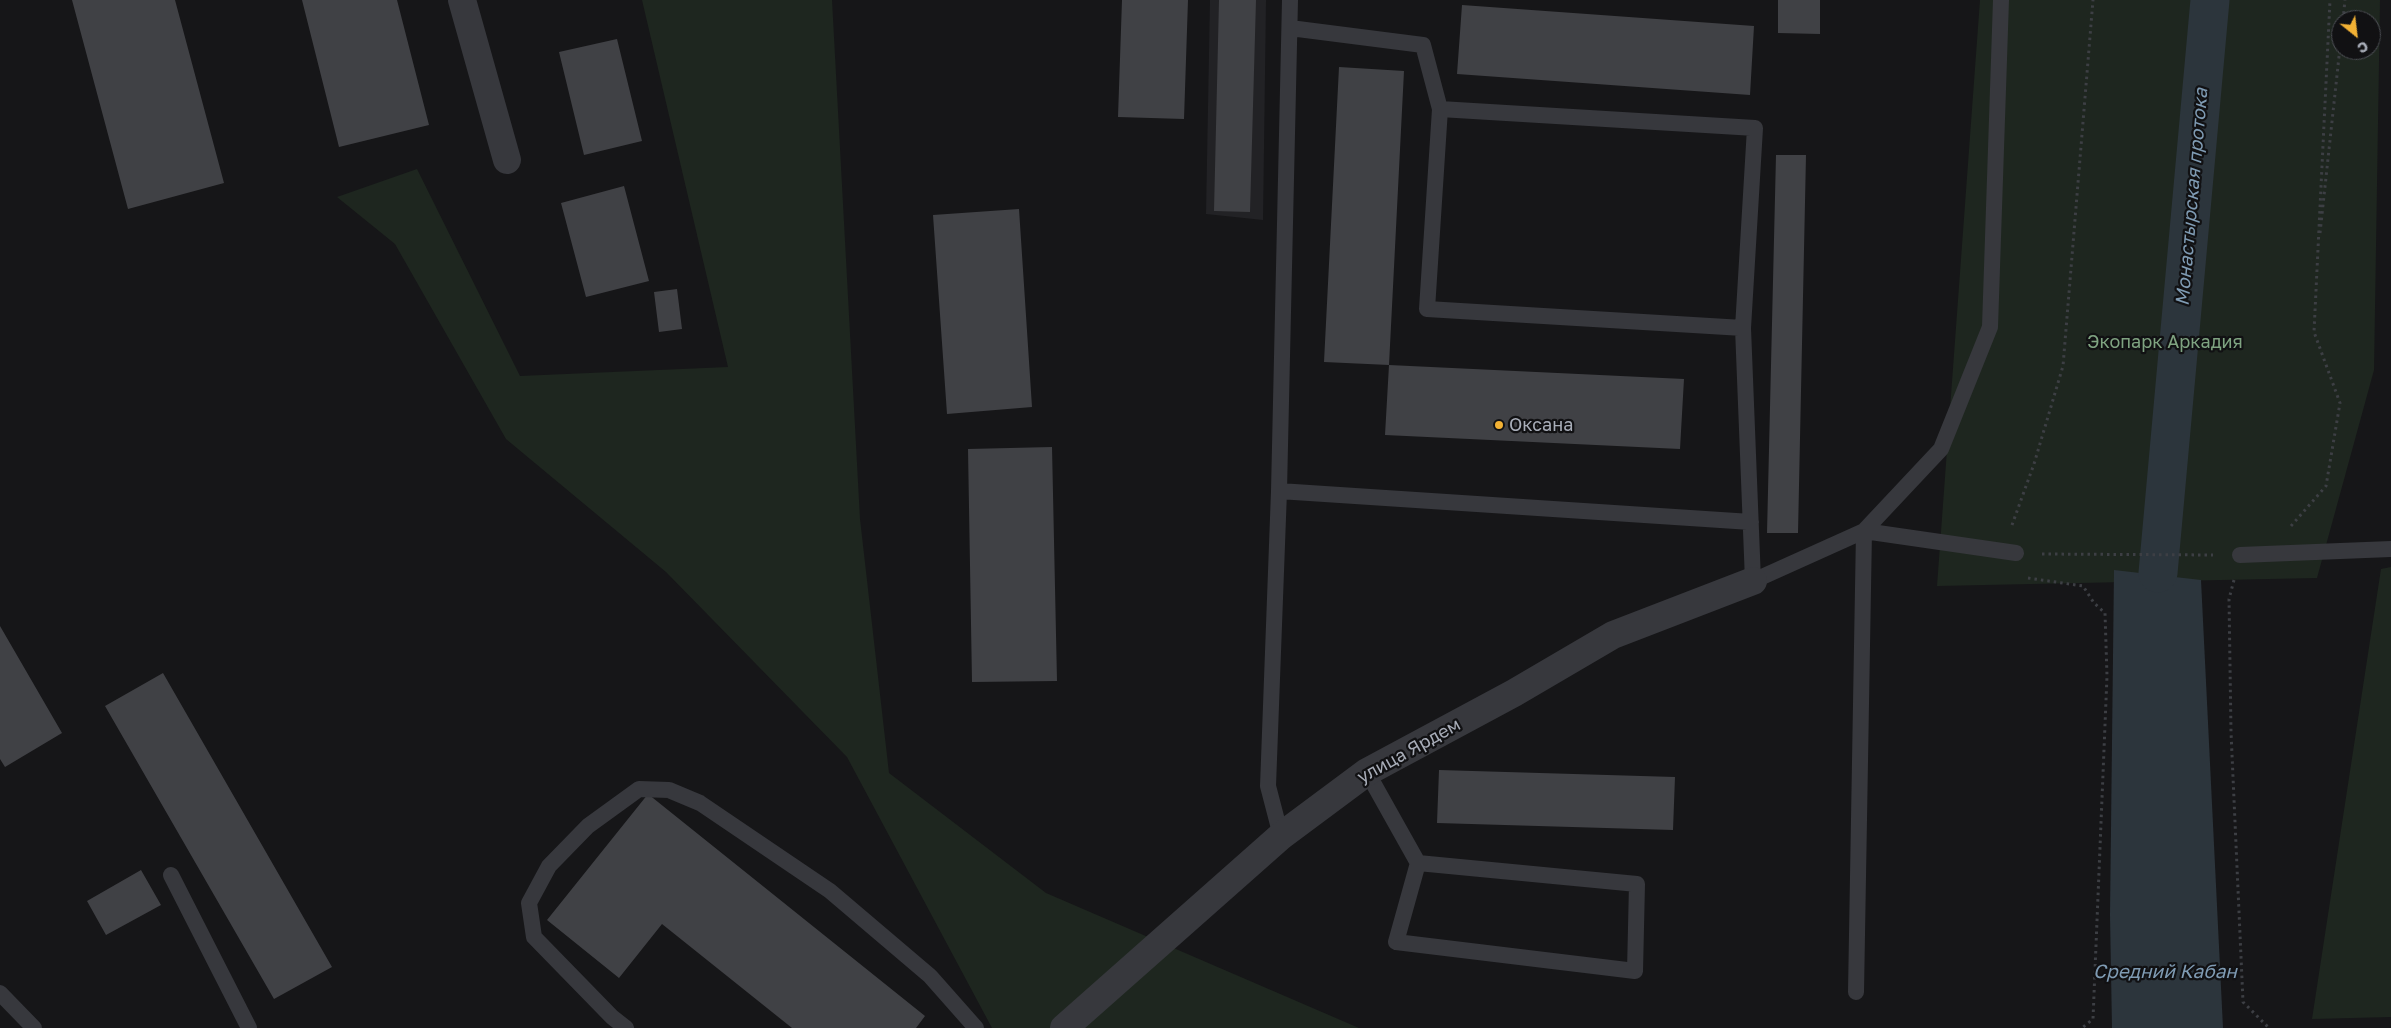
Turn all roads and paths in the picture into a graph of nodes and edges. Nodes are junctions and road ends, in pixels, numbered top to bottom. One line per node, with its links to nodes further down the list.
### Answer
1 (462, 0): 9 (street)
2 (1290, 0): 6 (lane)
3 (2001, 0): 15 (lane)
4 (2093, 0): 17 (path)
5 (2330, 0): 10 (path)
6 (1290, 28): 8 (lane); 12 (lane)
7 (2339, 60): 10 (path)
8 (1440, 109): 11 (lane); 11 (lane)
9 (507, 160)
10 (2317, 266): 14 (path)
11 (1743, 328): 13 (lane)
12 (1279, 491): 13 (lane); 21 (lane)
13 (1751, 522): 19 (lane)
14 (2290, 527)
15 (1864, 531): 17 (lane); 19 (lane); 24 (lane)
16 (2391, 549): 18 (lane)
17 (2010, 552): 18 (path); 31 (path)
18 (2240, 555): 32 (path)
19 (1753, 581): 20 (street, улица Ярдем)
20 (1367, 772): 21 (street, улица Ярдем); 22 (lane)
21 (1281, 836): 30 (street, улица Ярдем)
22 (1418, 863): 22 (lane)
23 (171, 874): 27 (lane)
24 (1856, 992)
25 (0, 993): 26 (lane)
26 (34, 1028)
27 (249, 1028)
28 (626, 1028): 29 (lane)
29 (976, 1028)
30 (1064, 1028)
31 (2082, 1028)
32 (2269, 1028)

